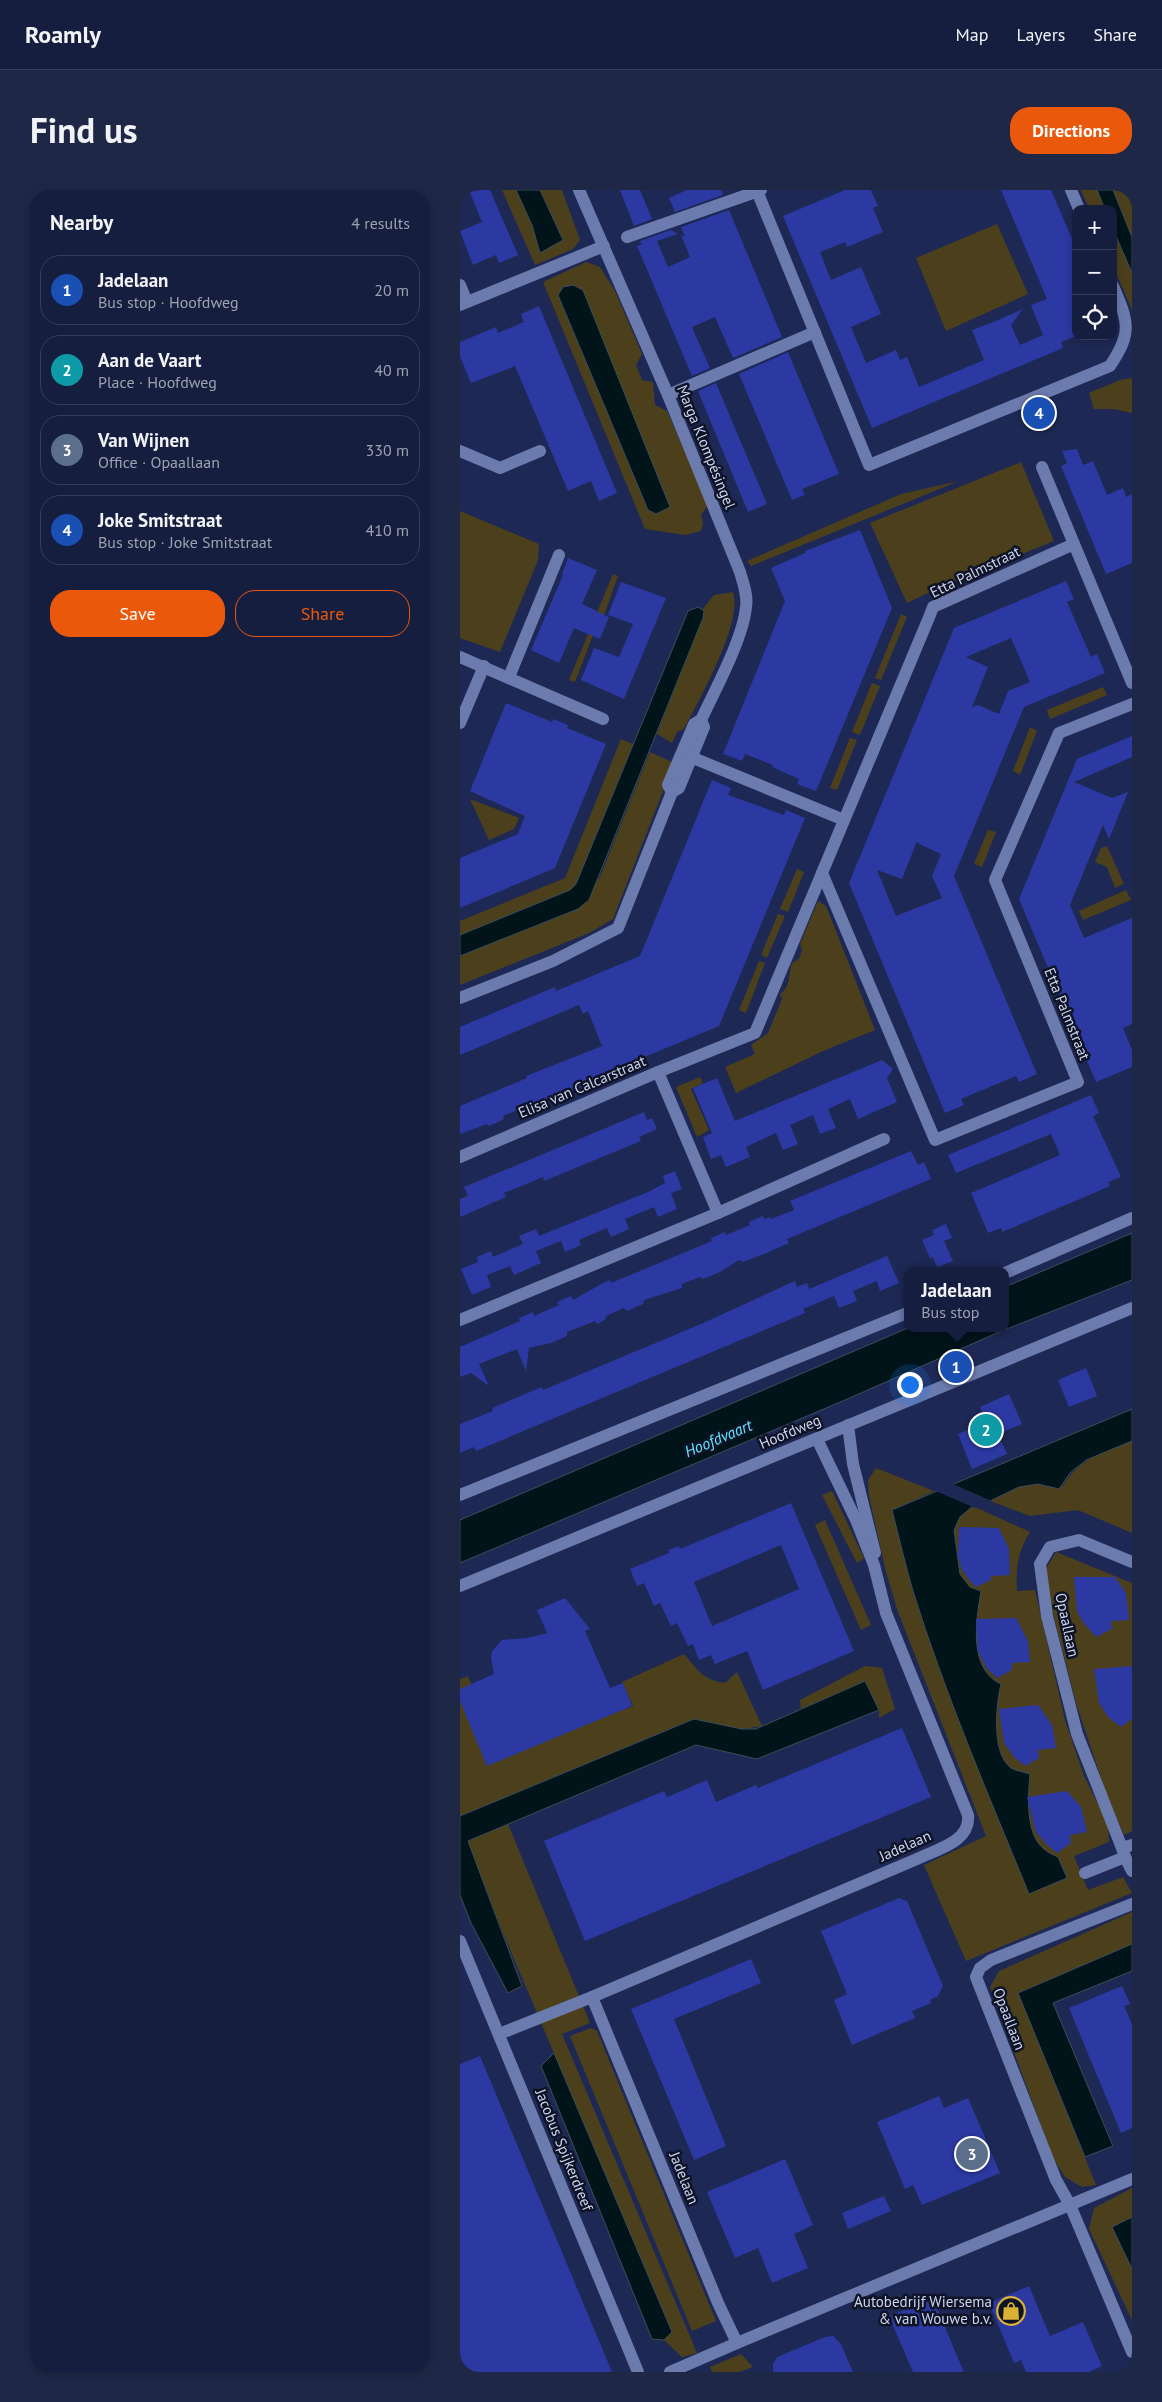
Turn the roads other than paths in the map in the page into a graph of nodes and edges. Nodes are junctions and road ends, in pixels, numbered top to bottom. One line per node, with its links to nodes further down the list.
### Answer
1 (579, 190): 6 (street, Marga Klompésingel)
2 (1071, 190): 4 (street)
3 (759, 191): 5 (street); 10 (street)
4 (1077, 205)
5 (627, 238)
6 (604, 246): 9 (street); 11 (street, Marga Klompésingel)
7 (460, 285): 9 (street)
8 (1116, 295): 10 (street)
9 (464, 304)
10 (815, 332): 11 (street)
11 (668, 395): 24 (street, Marga Klompésingel)
12 (460, 451): 13 (street)
13 (540, 451)
14 (1042, 467): 15 (street)
15 (1074, 544): 20 (street); 25 (street, Etta Palmstraat)
16 (559, 555): 19 (street)
17 (460, 657): 18 (street)
18 (484, 666): 19 (street); 23 (street)
19 (509, 677): 22 (street)
20 (1132, 683)
21 (1132, 704): 26 (street, Etta Palmstraat)
22 (603, 719)
23 (460, 722)
24 (687, 755): 25 (street); 27 (street, Marga Klompésingel)
25 (844, 820): 26 (street, Etta Palmstraat)
26 (822, 873): 28 (street, Etta Palmstraat)
27 (460, 998)
28 (658, 1072): 30 (street, Elisa van Calcarstraat); 31 (street, Elisa van Calcarstraat)
29 (884, 1139): 31 (street)
30 (460, 1158)
31 (718, 1213): 36 (street)
32 (1132, 1218): 33 (street)
33 (1009, 1271)
34 (1132, 1308): 37 (street, Hoofdweg)
35 (904, 1314): 39 (street)
36 (460, 1320)
37 (848, 1425): 38 (street, Hoofdweg); 41 (street, Jadelaan)
38 (817, 1438): 41 (street, Jadelaan); 42 (street, Hoofdweg)
39 (460, 1495)
40 (1132, 1562): 43 (street, Opaallaan)
41 (874, 1565): 48 (street, Jadelaan)
42 (460, 1586)
43 (1126, 1850): 44 (street, Opaallaan); 45 (street)
44 (1132, 1871)
45 (1085, 1873)
46 (1132, 1904): 51 (street, Opaallaan)
47 (460, 1941): 49 (street, Jacobus Spijkerdreef)
48 (592, 1997): 49 (street, Jadelaan); 52 (street, Jadelaan)
49 (499, 2034): 54 (street, Jacobus Spijkerdreef)
50 (1132, 2179): 51 (street)
51 (1070, 2205): 52 (street); 53 (street, Opaallaan)
52 (737, 2344): 55 (street)
53 (1132, 2352)
54 (638, 2372)
55 (670, 2372)

